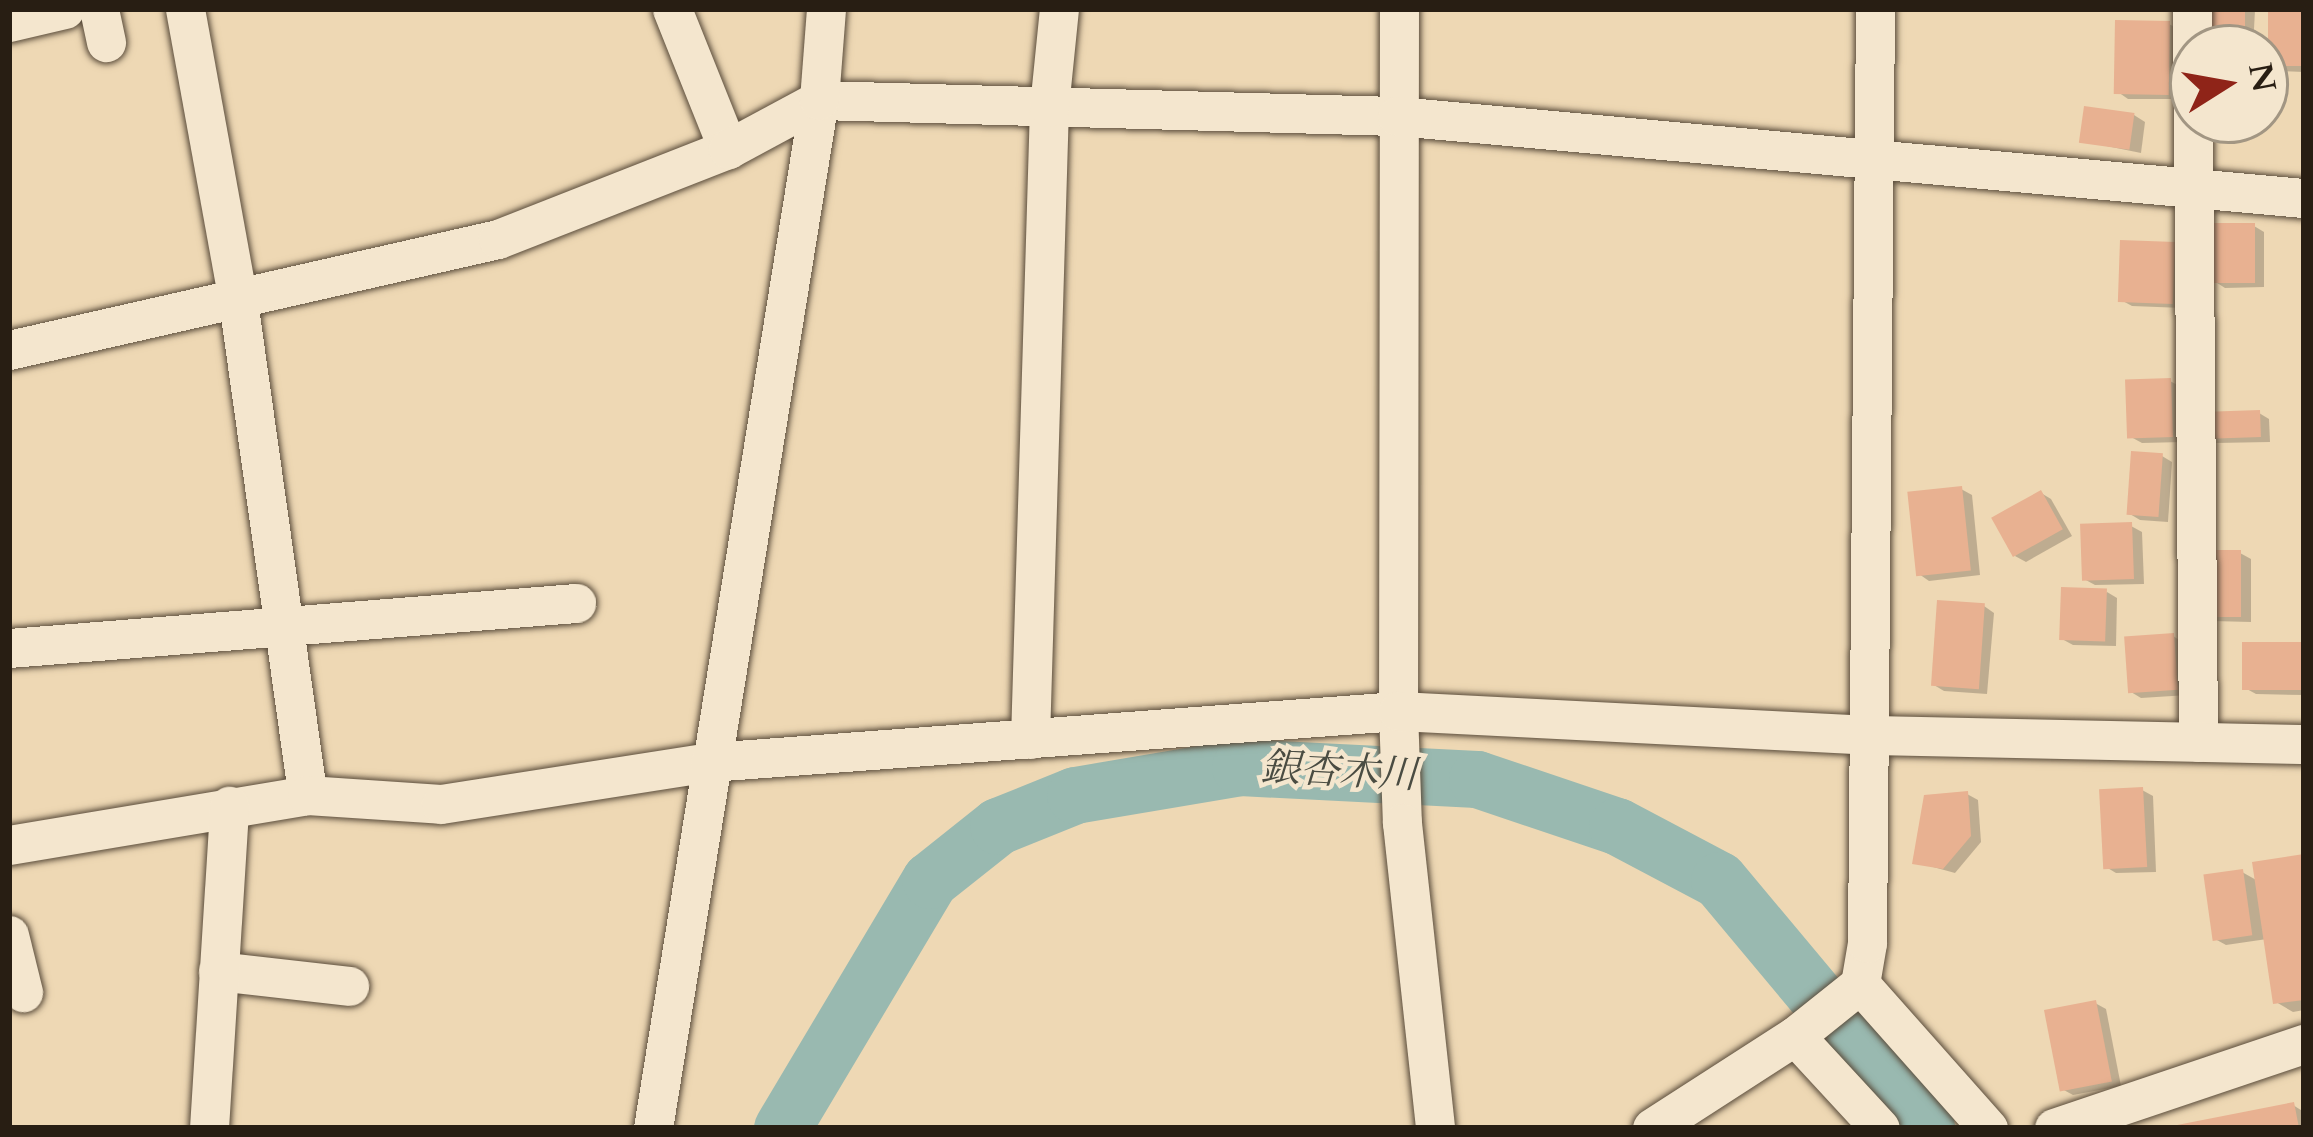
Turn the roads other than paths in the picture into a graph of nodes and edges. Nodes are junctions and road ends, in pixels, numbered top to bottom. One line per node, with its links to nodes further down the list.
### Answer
1 (65, 9): 9 (street)
2 (185, 9): 17 (street)
3 (672, 9): 13 (street)
4 (826, 9): 10 (street)
5 (1059, 9): 11 (street)
6 (1399, 9): 12 (street)
7 (1875, 9): 14 (street)
8 (2192, 9): 15 (street)
9 (9, 22)
10 (819, 100): 11 (street); 13 (street); 27 (street)
11 (1049, 106): 12 (street); 24 (street)
12 (1397, 116): 14 (street); 22 (street)
13 (728, 149): 17 (street)
14 (1874, 155): 15 (street); 23 (street)
15 (2193, 187): 16 (street); 25 (street)
16 (2304, 198)
17 (238, 301): 18 (street); 20 (street)
18 (9, 350)
19 (576, 603): 20 (street)
20 (284, 626): 21 (street); 28 (street)
21 (9, 648)
22 (1398, 711): 23 (street); 24 (street); 40 (street)
23 (1869, 735): 25 (street); 33 (street)
24 (1030, 739): 27 (street)
25 (2198, 742): 26 (street)
26 (2304, 744)
27 (710, 762): 28 (street); 39 (street)
28 (307, 795): 29 (street)
29 (229, 806): 30 (street); 32 (street)
30 (9, 845)
31 (9, 934): 35 (street)
32 (218, 971): 34 (street); 38 (street)
33 (1860, 984): 36 (street); 43 (street)
34 (349, 986)
35 (23, 992)
36 (1795, 1036): 41 (street); 42 (street)
37 (2304, 1044): 44 (street)
38 (208, 1128)
39 (652, 1128)
40 (1435, 1128)
41 (1652, 1128)
42 (1880, 1128)
43 (1988, 1128)
44 (2054, 1128)

